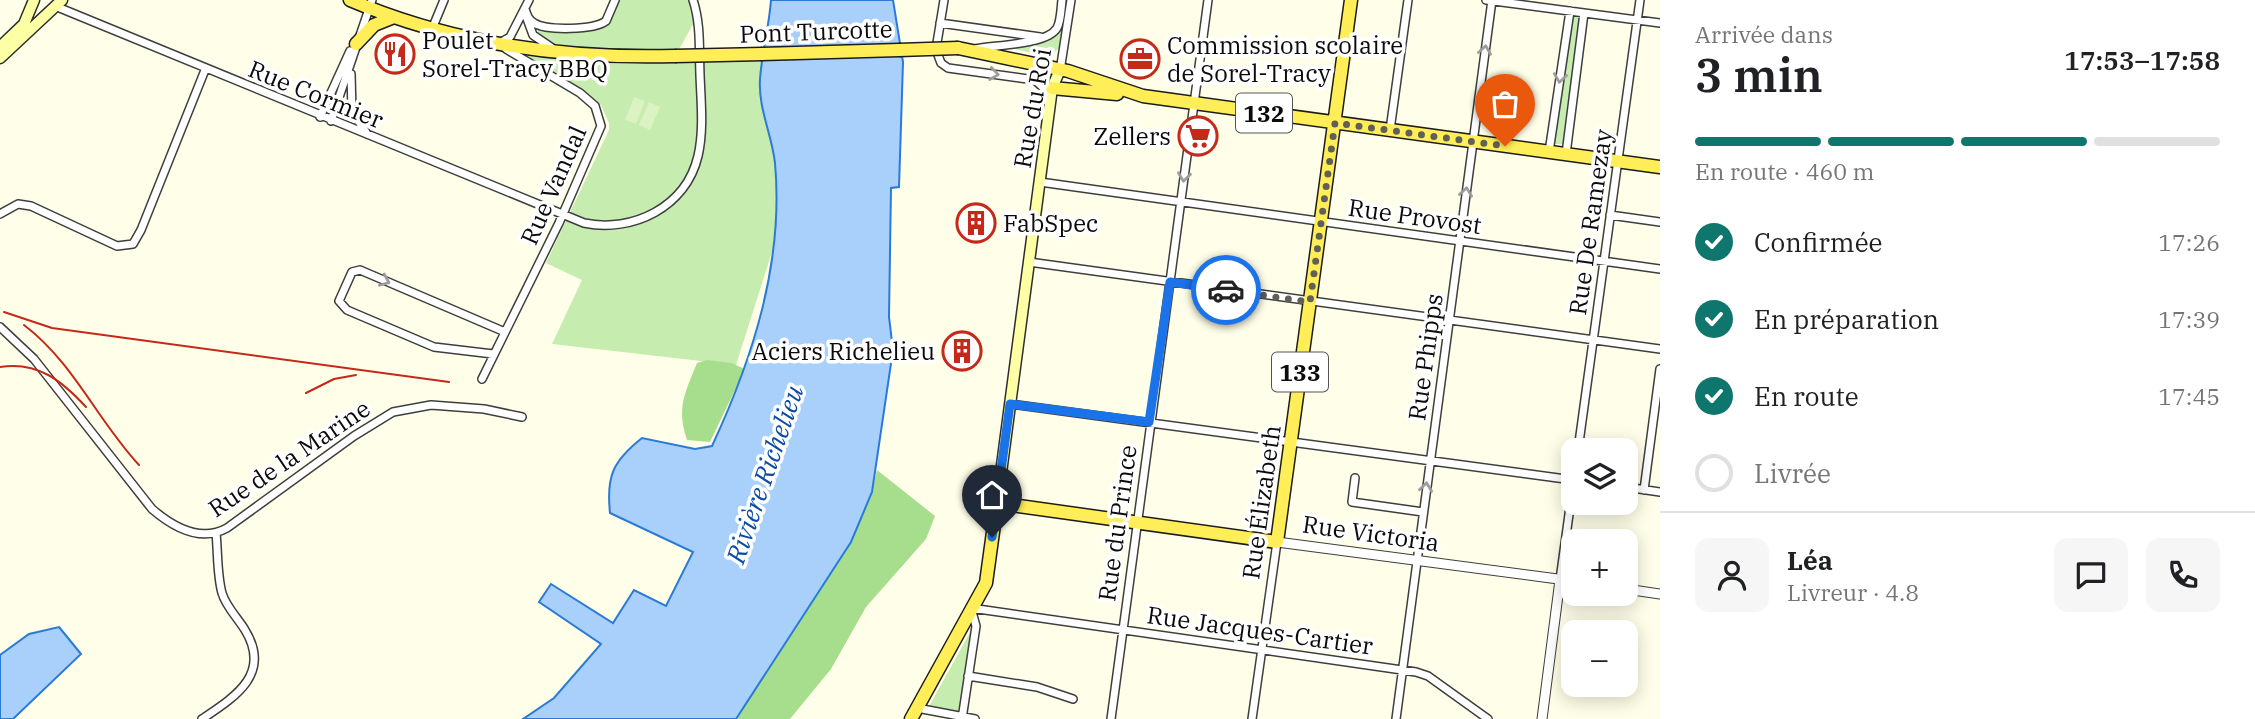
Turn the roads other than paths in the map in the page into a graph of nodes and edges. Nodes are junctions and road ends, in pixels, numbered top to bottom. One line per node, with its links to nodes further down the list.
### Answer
1 (34, 0): 25 (main road)
2 (350, 0): 17 (main road, 132)
3 (444, 0): 26 (street)
4 (529, 0): 18 (street)
5 (615, 0): 18 (street)
6 (693, 0): 56 (street, Rue Cormier)
7 (944, 0): 23 (street)
8 (1062, 0): 28 (street, Rue du Roi)
9 (1072, 0): 39 (street, Rue du Roi)
10 (1208, 0): 42 (street, Rue du Prince)
11 (1351, 0): 45 (main road, Rue Élizabeth / 133)
12 (1408, 0): 46 (street)
13 (1486, 0): 14 (street)
14 (1492, 0): 19 (street); 48 (street, Rue Phipps, one-way to 14)
15 (1640, 0): 22 (street, Rue De Ramezay)
16 (59, 3): 25 (main road); 37 (main road); 38 (street, Rue Cormier)
17 (370, 4): 21 (main road, 132); 30 (street)
18 (525, 9): 31 (street); 35 (street)
19 (1570, 11): 20 (street); 49 (street, one-way to 49)
20 (1584, 13): 22 (street); 50 (street)
21 (395, 17): 26 (main road, 132); 30 (main road)
22 (1637, 20): 24 (street); 51 (street, Rue De Ramezay)
23 (940, 23): 28 (street); 29 (street)
24 (1660, 23)
25 (24, 24): 27 (main road)
26 (432, 30): 31 (main road, 132)
27 (4, 37): 32 (main road)
28 (1041, 37): 34 (street, Rue du Roi)
29 (937, 43)
30 (356, 44): 43 (street); 44 (street); 47 (street)
31 (486, 44): 33 (main road, 132)
32 (0, 47)
33 (502, 47): 35 (main road, 132); 56 (street, Rue Vandal)
34 (973, 49): 35 (main road, Pont Turcotte / 132, bridge); 39 (main road, 132)
35 (562, 51)
36 (938, 55): 40 (street, one-way to 40)
37 (0, 58)
38 (205, 70): 43 (street, Rue Cormier); 55 (street)
39 (1059, 72): 40 (main road, Rue du Roi); 41 (main road, 132)
40 (1052, 91): 41 (main road); 53 (main road, Rue du Roi)
41 (1131, 92): 42 (main road, 132)
42 (1194, 103): 45 (main road, 132); 54 (street, Rue du Prince, one-way to 54)
43 (320, 117): 44 (street, Rue Cormier)
44 (331, 121): 47 (street, Rue Cormier)
45 (1335, 123): 46 (main road, 132); 59 (main road, Rue Élizabeth / 133)
46 (1390, 131): 48 (main road, 132)
47 (370, 137): 56 (street, Rue Cormier)
48 (1473, 142): 49 (main road, 132); 60 (street, Rue Phipps, one-way to 48)
49 (1549, 152): 50 (main road, 132)
50 (1566, 154): 51 (main road, 132)
51 (1618, 161): 52 (main road, 132); 57 (street, Rue De Ramezay)
52 (1660, 167)
53 (1040, 182): 54 (street, Rue Provost); 62 (main road, Rue du Roi)
54 (1180, 203): 59 (street, Rue Provost); 64 (street, Rue du Prince)
55 (0, 214)
56 (563, 215): 68 (street, Rue Vandal)
57 (1610, 215): 58 (street); 61 (street, Rue De Ramezay)
58 (1660, 222)
59 (1321, 223): 60 (street, Rue Provost); 65 (main road, Rue Élizabeth / 133)
60 (1459, 241): 61 (street, Rue Provost); 66 (street, Rue Phipps)
61 (1604, 261): 63 (street, Rue Provost); 69 (street, Rue De Ramezay)
62 (1029, 262): 64 (street); 74 (main road, Rue du Roi)
63 (1660, 269)
64 (1170, 282): 65 (street); 76 (street, Rue du Prince)
65 (1310, 302): 66 (street); 78 (main road, Rue Élizabeth / 133)
66 (1449, 320): 69 (street); 79 (street, Rue Phipps)
67 (0, 327): 89 (street, Rue de la Marine)
68 (505, 332): 71 (street, Rue Vandal); 71 (street, one-way to 68)
69 (1593, 340): 70 (street); 77 (street, Rue De Ramezay)
70 (1660, 349)
71 (493, 355): 73 (street, Rue Vandal)
72 (1660, 369): 83 (street)
73 (482, 379)
74 (1010, 404): 76 (street); 85 (main road, Rue du Roi)
75 (522, 416): 89 (street, Rue de la Marine)
76 (1149, 422): 78 (street); 88 (street, Rue du Prince)
77 (1580, 438)
78 (1290, 442): 79 (street); 90 (main road, Rue Élizabeth / 133)
79 (1430, 461): 81 (street); 86 (street, Rue Phipps, one-way to 79)
80 (1355, 478): 86 (street)
81 (1561, 478)
82 (1638, 489): 83 (street)
83 (1644, 490): 84 (street)
84 (1660, 492)
85 (997, 503): 88 (main road, Rue Victoria); 95 (main road, Rue du Roi)
86 (1423, 512): 91 (street, Rue Phipps)
87 (1569, 515): 92 (street)
88 (1137, 522): 90 (main road, Rue Victoria); 96 (street, Rue du Prince)
89 (216, 533): 103 (street)
90 (1277, 542): 91 (street, Rue Victoria); 97 (street, Rue Élizabeth)
91 (1416, 561): 92 (street, Rue Victoria); 98 (street, Rue Phipps)
92 (1560, 580): 109 (street)
93 (1638, 591): 94 (street)
94 (1660, 594)
95 (971, 608): 96 (street, Rue Jacques-Cartier); 99 (street); 101 (main road, Rue du Roi)
96 (1122, 631): 97 (street, Rue Jacques-Cartier); 105 (street, Rue du Prince)
97 (1261, 650): 98 (street, Rue Jacques-Cartier); 106 (street, Rue Élizabeth)
98 (1402, 670): 107 (street, Rue Phipps); 108 (street, Rue Jacques-Cartier)
99 (968, 676): 100 (street); 102 (street)
100 (1073, 699)
101 (914, 714): 102 (street)
102 (962, 718): 104 (street)
103 (202, 719)
104 (975, 719)
105 (1111, 719)
106 (1252, 719)
107 (1395, 719)
108 (1488, 719)
109 (1542, 719)

